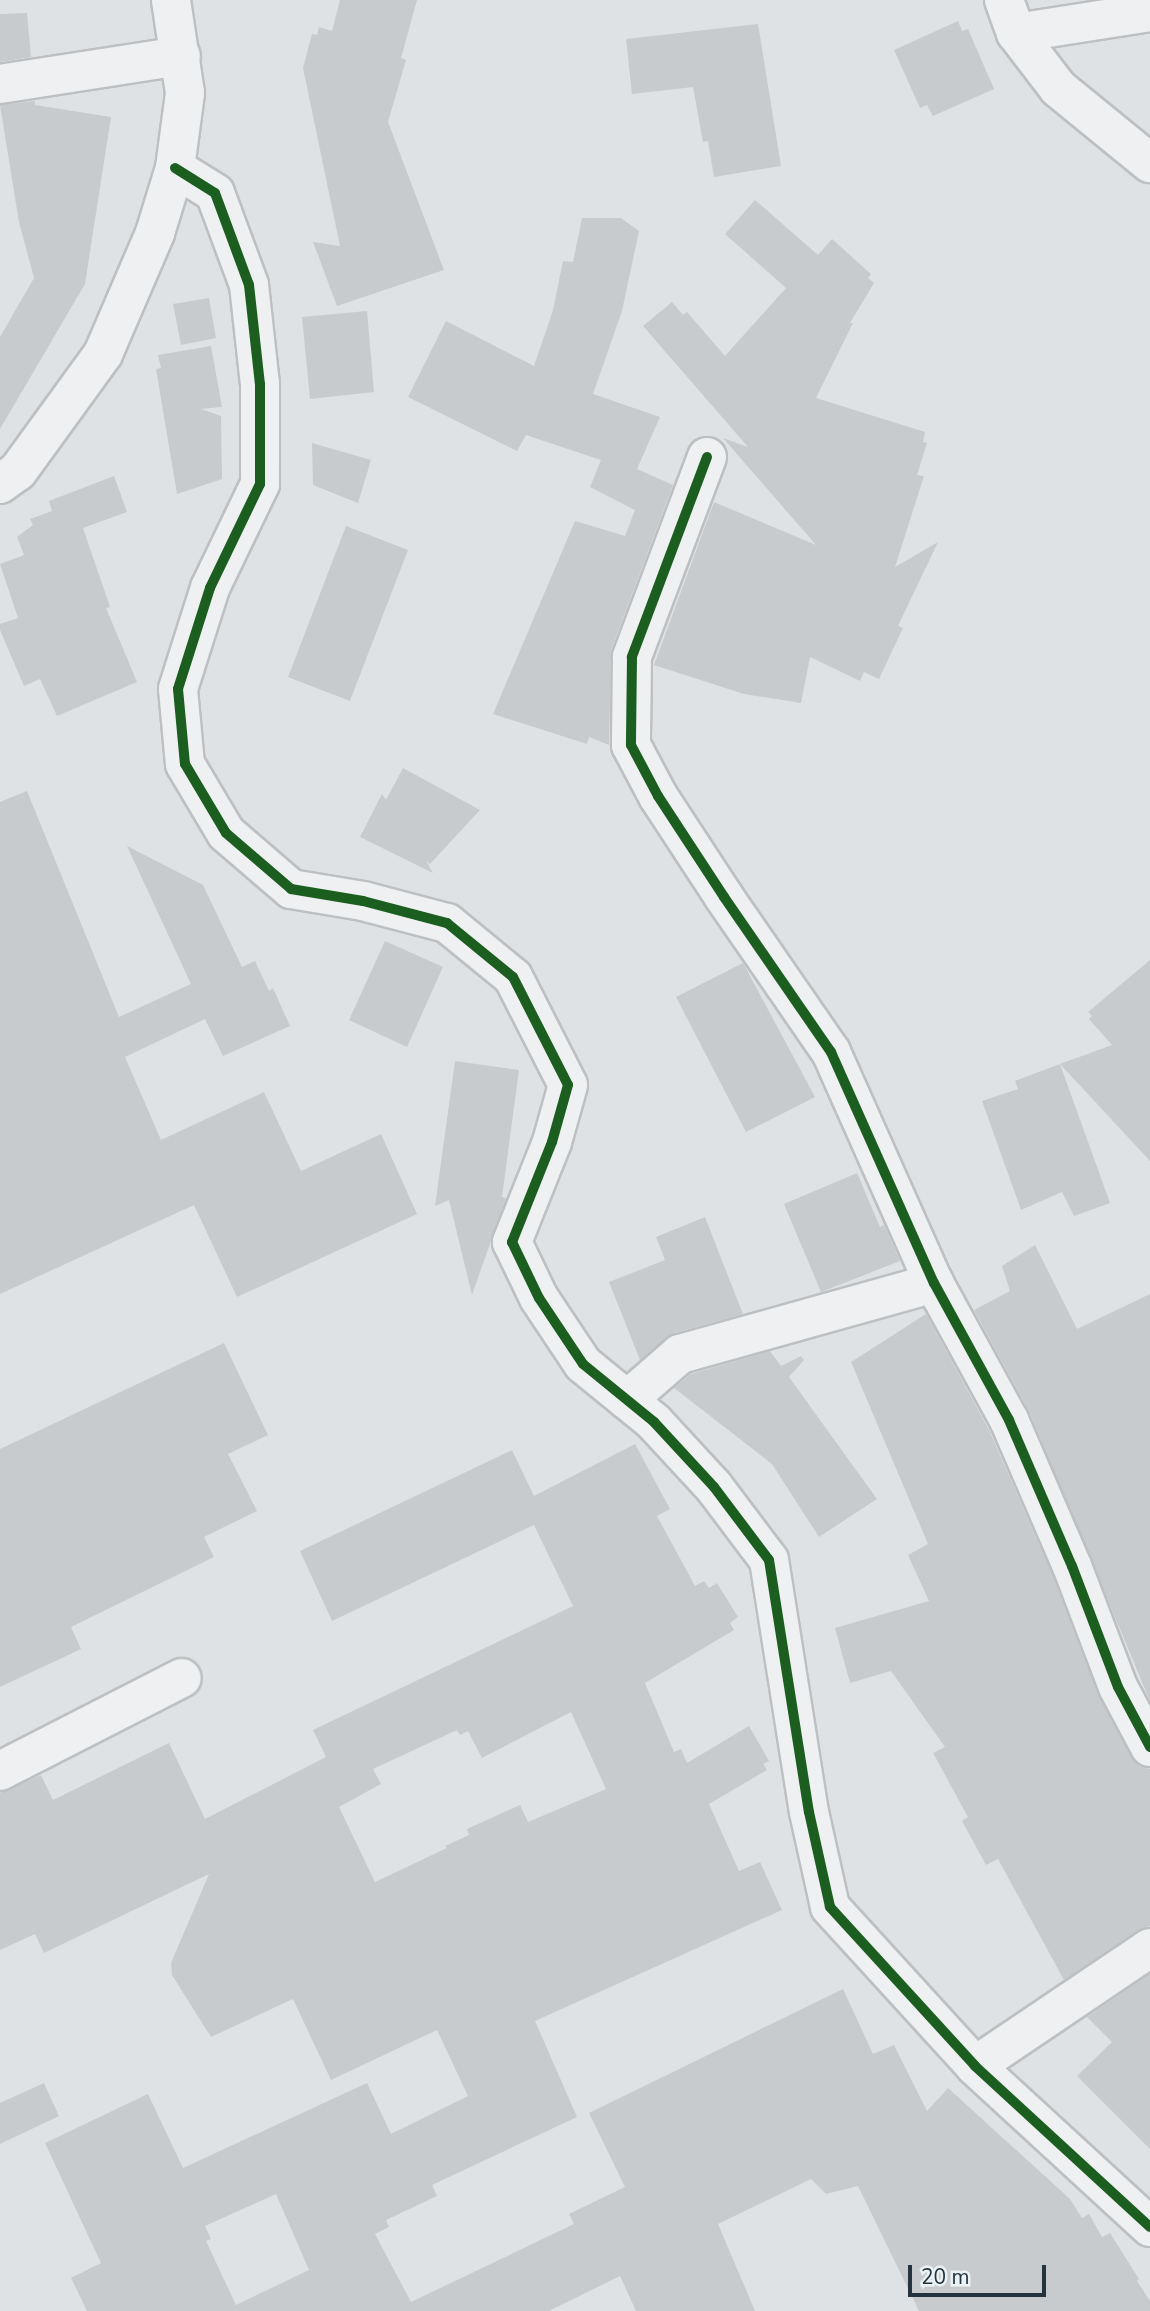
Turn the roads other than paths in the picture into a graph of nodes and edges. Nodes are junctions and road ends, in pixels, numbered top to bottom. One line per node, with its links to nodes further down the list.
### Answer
1 (170, 0): 4 (street)
2 (1150, 12): 3 (street)
3 (1010, 17): 6 (street)
4 (181, 56): 5 (street); 7 (street)
5 (0, 84)
6 (1150, 163)
7 (175, 168): 9 (street); 11 (street)
8 (707, 457): 10 (street)
9 (0, 484)
10 (934, 1283): 11 (street); 13 (street)
11 (627, 1400): 16 (street)
12 (182, 1678): 14 (street)
13 (1150, 1747)
14 (0, 1771)
15 (1150, 1948): 16 (street)
16 (975, 2066): 17 (street)
17 (1150, 2227)

